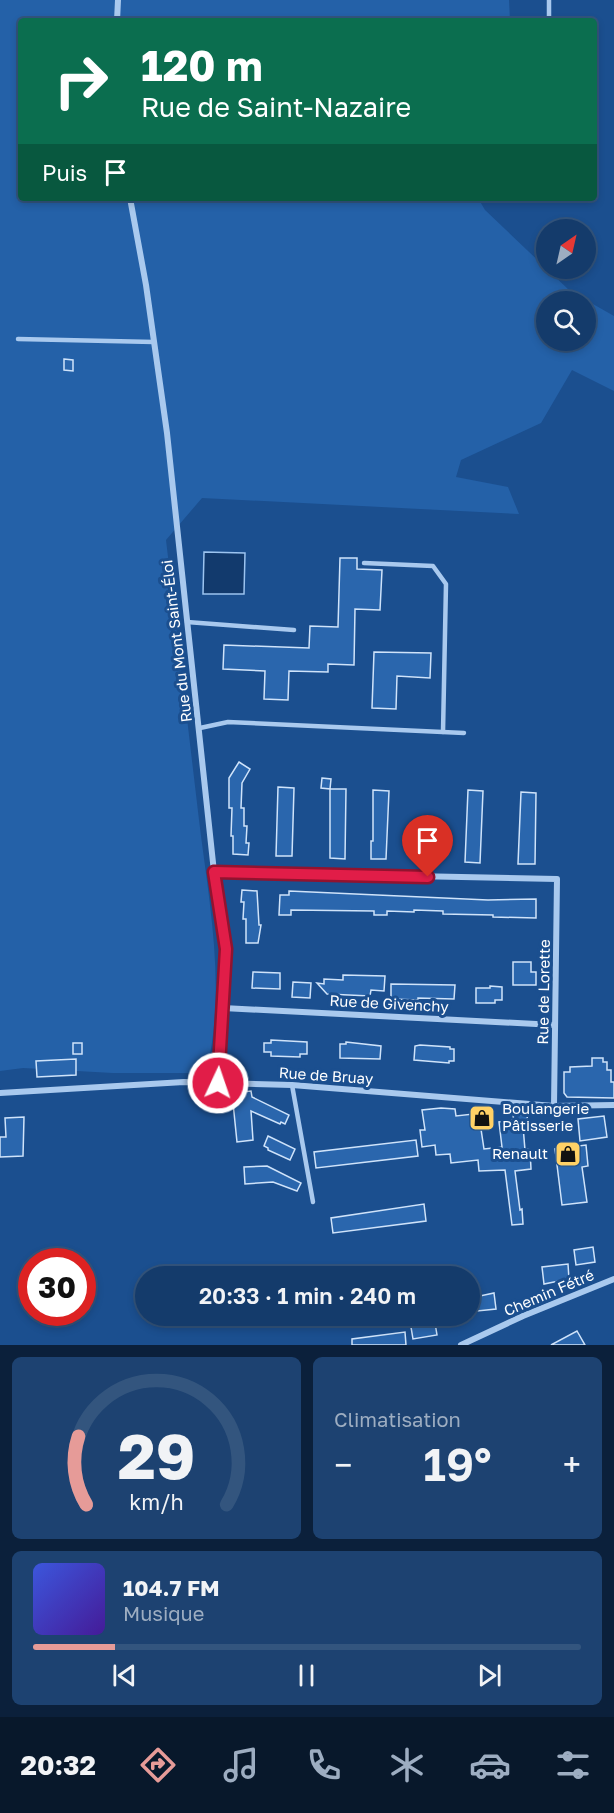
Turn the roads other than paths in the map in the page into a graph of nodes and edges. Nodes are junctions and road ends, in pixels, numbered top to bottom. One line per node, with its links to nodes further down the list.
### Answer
1 (118, 0): 3 (street)
2 (549, 0): 4 (lane)
3 (117, 18)
4 (549, 18)
5 (130, 201): 7 (street, Rue du Mont Saint-Éloi)
6 (18, 339): 7 (lane)
7 (154, 342): 9 (street, Rue du Mont Saint-Éloi)
8 (364, 562): 12 (lane)
9 (187, 622): 10 (lane); 11 (street, Rue du Mont Saint-Éloi)
10 (294, 630)
11 (200, 728): 12 (lane); 14 (street, Rue du Mont Saint-Éloi)
12 (443, 732): 13 (lane)
13 (464, 733)
14 (214, 872): 15 (street, Rue du Mont Saint-Éloi); 16 (street, Rue de Lorette)
15 (223, 1008): 16 (street, Rue de Givenchy); 17 (street, Rue du Mont Saint-Éloi)
16 (555, 1025): 21 (street, Rue de Lorette)
17 (218, 1083): 18 (street, Rue de Bruay); 19 (street, Rue de Bruay)
18 (292, 1085): 21 (street, Rue de Bruay); 22 (lane)
19 (0, 1093)
20 (614, 1105): 21 (street, Rue de Bruay)
21 (554, 1106)
22 (313, 1202)
23 (614, 1279): 24 (street, Chemin Fétré)
24 (461, 1345)

